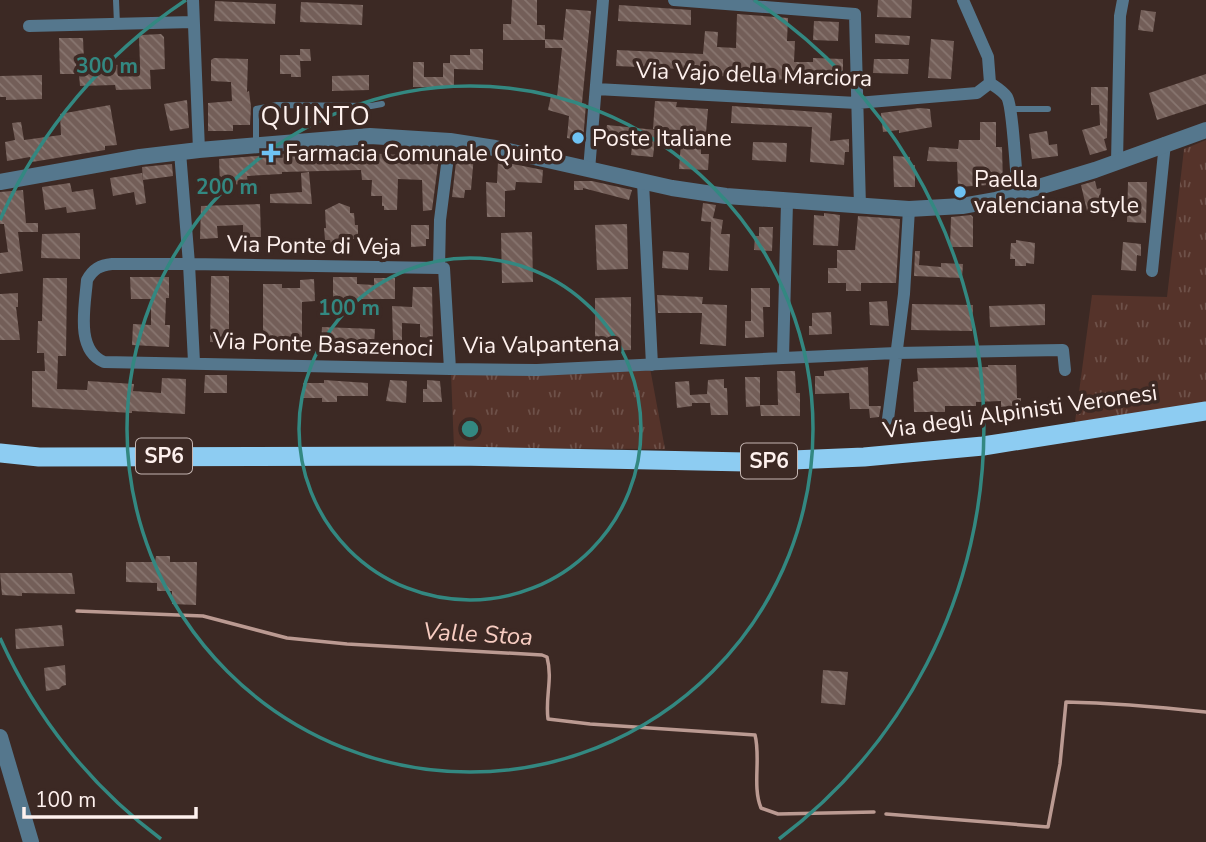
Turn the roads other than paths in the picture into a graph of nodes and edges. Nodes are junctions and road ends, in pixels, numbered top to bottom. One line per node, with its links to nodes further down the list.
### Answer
1 (116, 0): 8 (lane)
2 (193, 0): 7 (street)
3 (603, 0): 11 (street)
4 (674, 0): 12 (street)
5 (963, 0): 10 (street)
6 (1123, 0): 22 (street)
7 (193, 22): 8 (street); 20 (street)
8 (117, 24): 9 (street)
9 (29, 26)
10 (990, 83): 12 (street, Via Vajo della Marciora); 14 (street)
11 (596, 89): 12 (street, Via Vajo della Marciora); 23 (street)
12 (858, 103): 28 (street)
13 (382, 104): 19 (lane)
14 (1012, 109): 15 (lane); 26 (street)
15 (1048, 109)
16 (1206, 130): 18 (street)
17 (450, 141): 19 (street); 23 (street); 31 (street, Via Valpantena)
18 (1165, 143): 22 (street); 32 (street)
19 (257, 145): 20 (street)
20 (199, 150): 21 (street)
21 (180, 152): 25 (street); 30 (street)
22 (1117, 162): 26 (street)
23 (589, 170): 24 (street)
24 (643, 181): 27 (street); 36 (street)
25 (0, 182)
26 (1018, 194): 29 (street)
27 (787, 201): 28 (street); 34 (street)
28 (860, 206): 29 (street)
29 (909, 209): 33 (street)
30 (189, 264): 31 (street, Via Ponte di Veja); 35 (street); 35 (street, Via Ponte di Veja)
31 (439, 268): 37 (street, Via Valpantena)
32 (1152, 271)
33 (896, 353): 34 (street, Via Valpantena); 38 (street, Via Valpantena); 40 (street)
34 (783, 358): 36 (street, Via Valpantena)
35 (194, 362): 37 (street, Via Ponte Basazenoci)
36 (652, 365): 37 (street, Via Valpantena)
37 (450, 369)
38 (1065, 370)
39 (1206, 411): 41 (highway, Via degli Alpinisti Veronesi / SP6)
40 (888, 419)
41 (0, 453)
42 (0, 737): 43 (street)
43 (31, 842)

